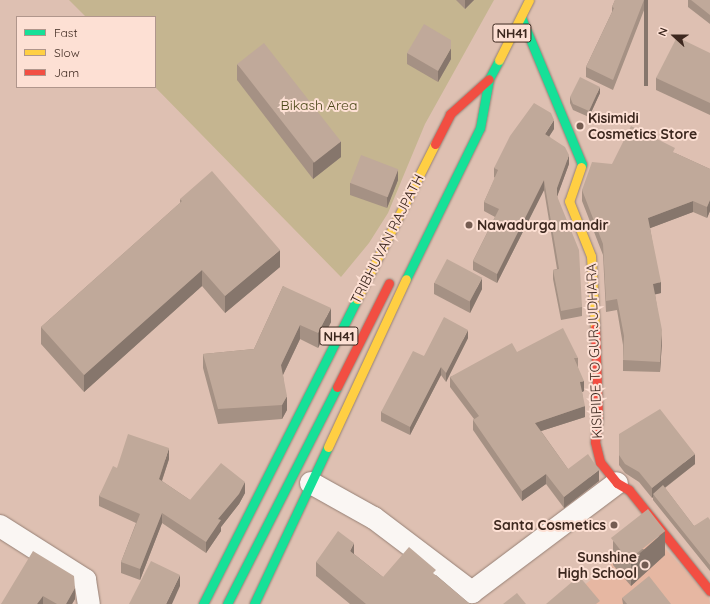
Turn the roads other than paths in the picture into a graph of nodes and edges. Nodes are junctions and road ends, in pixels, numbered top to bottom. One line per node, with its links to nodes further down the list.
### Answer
1 (529, 0): 2 (main road, TRIBHUVAN RAJPATH / NH41)
2 (521, 17): 3 (main road, TRIBHUVAN RAJPATH / NH41); 7 (main road, KISIPIDE TO GURJUDHARA)
3 (489, 79): 4 (main road, TRIBHUVAN RAJPATH / NH41); 12 (main road, TRIBHUVAN RAJPATH / NH41)
4 (443, 201): 5 (main road); 8 (main road, TRIBHUVAN RAJPATH / NH41)
5 (424, 222)
6 (393, 274): 13 (main road)
7 (617, 483): 8 (street); 10 (main road, KISIPIDE TO GURJUDHARA)
8 (311, 484): 14 (main road, TRIBHUVAN RAJPATH / NH41)
9 (0, 526): 11 (street)
10 (710, 591)
11 (89, 604)
12 (204, 604)
13 (228, 604)
14 (254, 604)

